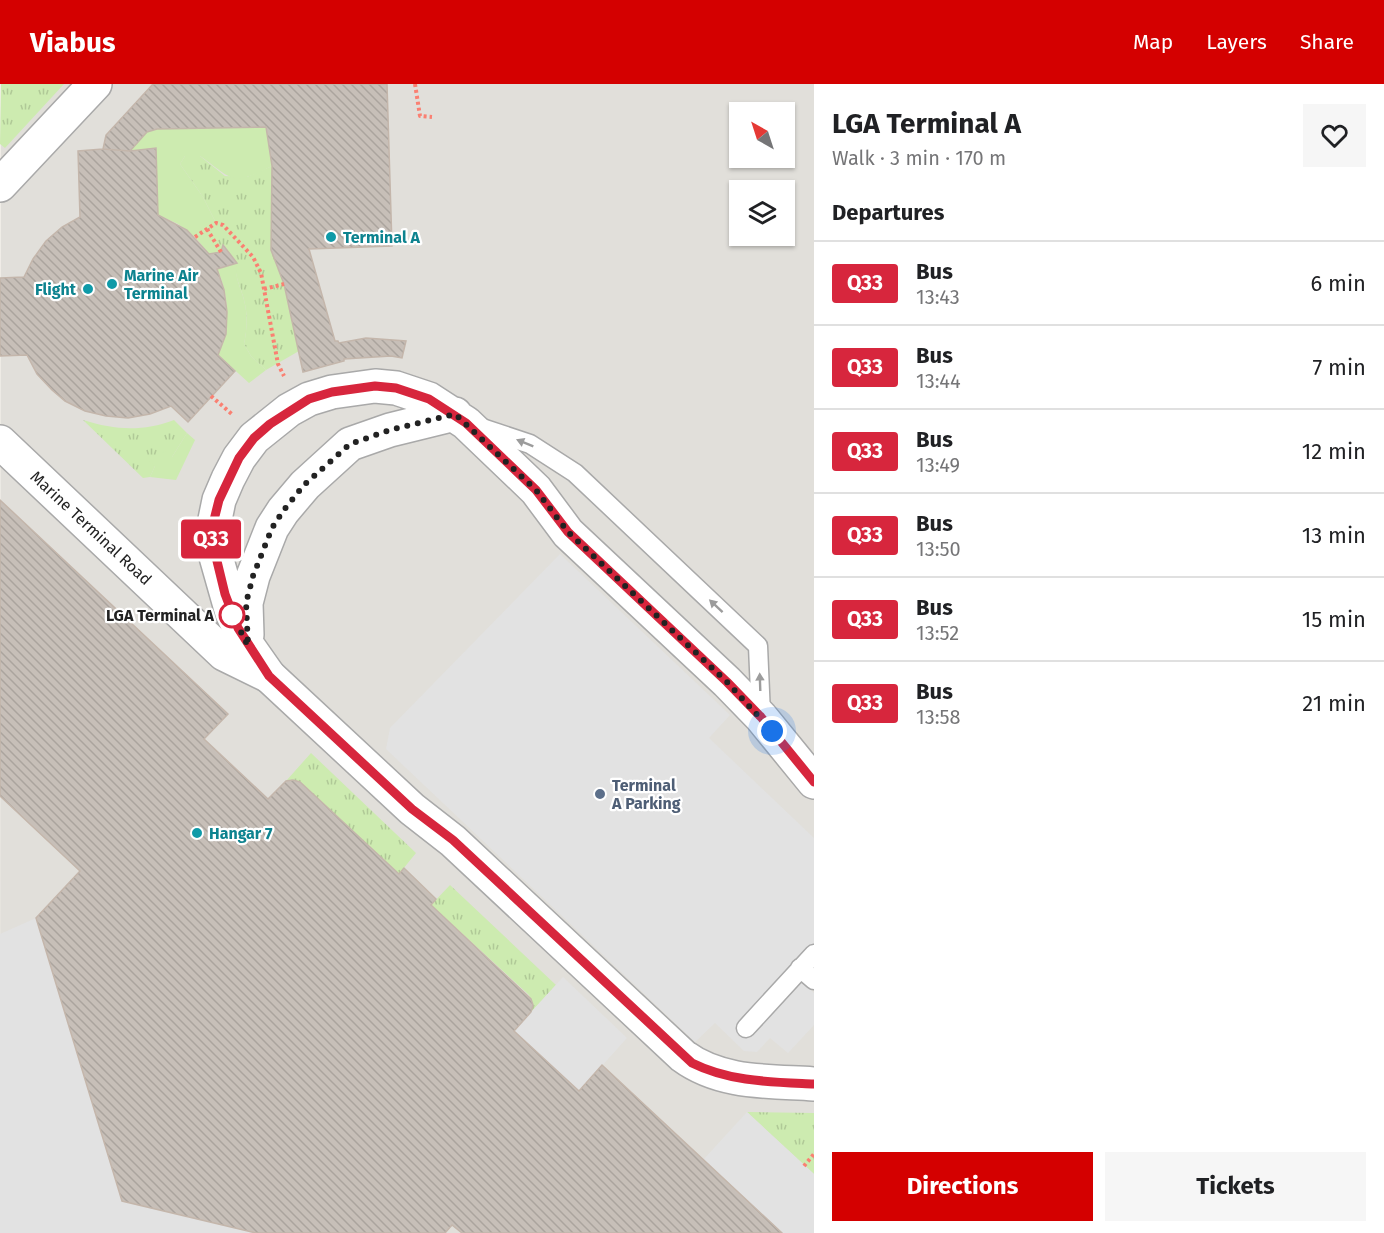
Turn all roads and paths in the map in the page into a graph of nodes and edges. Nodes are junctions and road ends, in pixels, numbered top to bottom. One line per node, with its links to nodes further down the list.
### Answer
1 (95, 84): 4 (street)
2 (415, 84): 3 (path)
3 (432, 117)
4 (0, 184)
5 (207, 229): 6 (path); 7 (path); 9 (path)
6 (195, 237)
7 (221, 252)
8 (284, 284): 9 (path)
9 (264, 289): 10 (path)
10 (286, 380)
11 (211, 396): 12 (path)
12 (233, 415)
13 (461, 419): 15 (street); 15 (street, Marine Terminal Road); 17 (street, Marine Terminal Road); 17 (lane, one-way to 13)
14 (0, 442): 16 (street, Marine Terminal Road)
15 (248, 646): 16 (street, Marine Terminal Road)
16 (269, 676): 22 (street, Marine Terminal Road)
17 (761, 717): 18 (street, Marine Terminal Road)
18 (814, 782)
19 (814, 954): 20 (lane)
20 (807, 974): 21 (lane)
21 (746, 1028)
22 (814, 1084)
23 (814, 1155): 24 (path)
24 (804, 1166)

